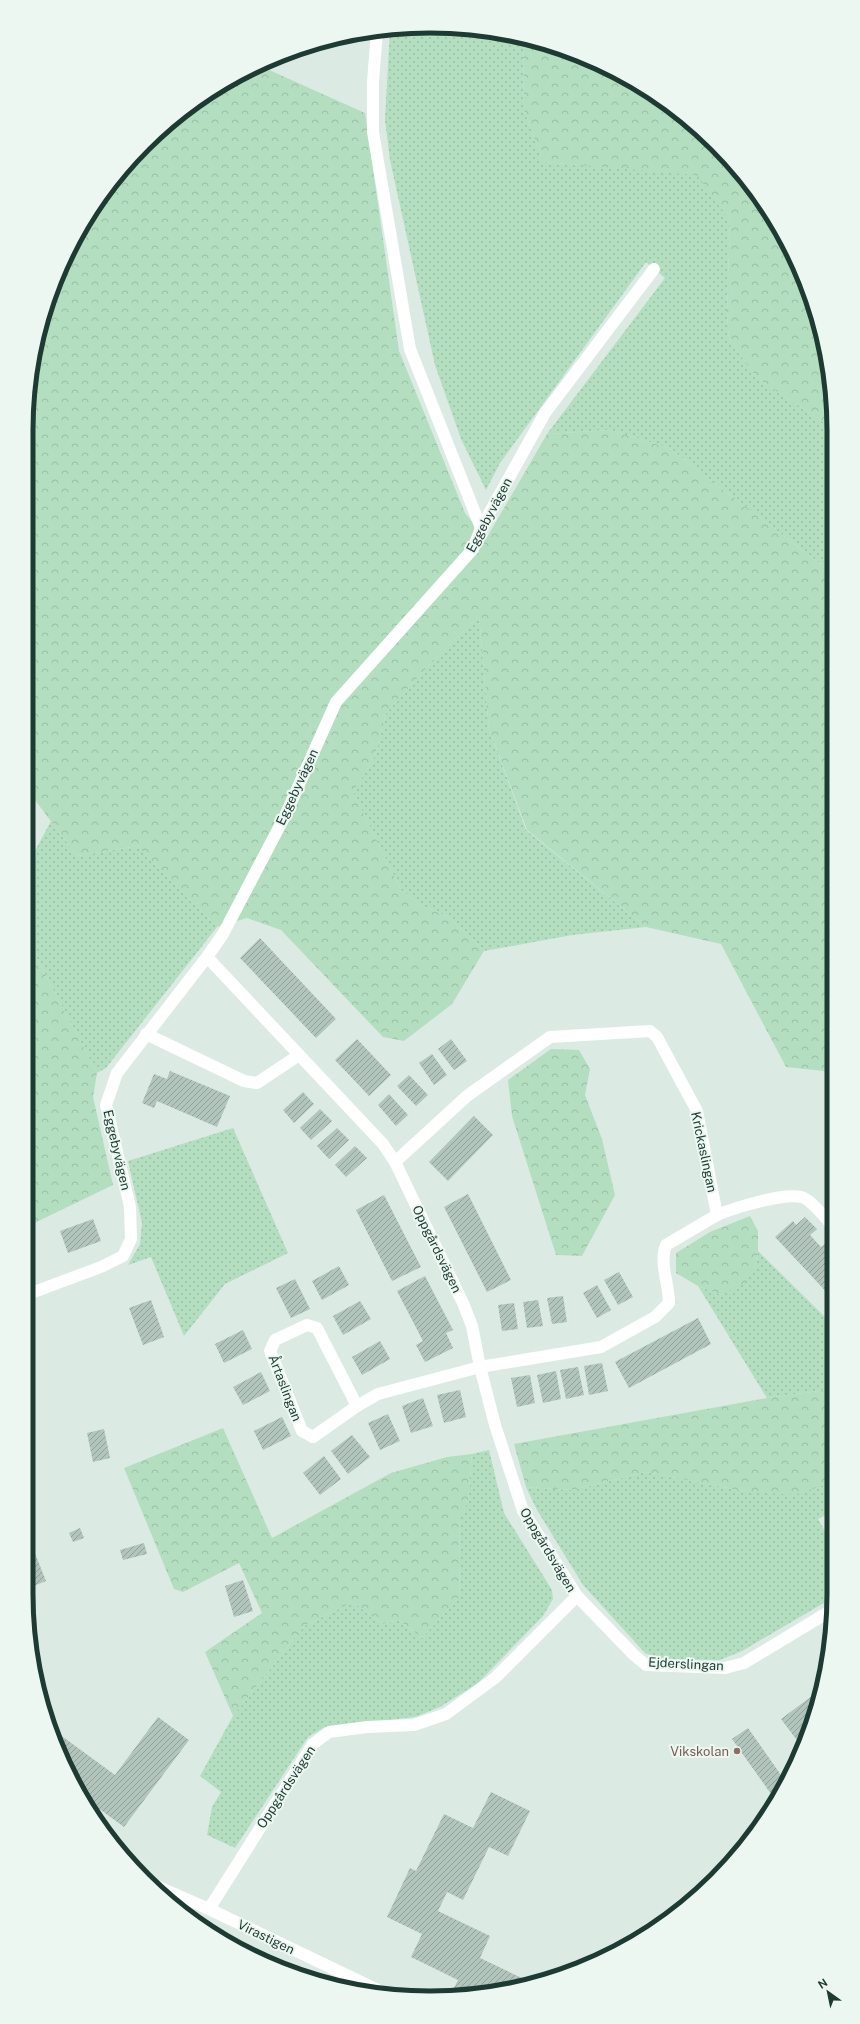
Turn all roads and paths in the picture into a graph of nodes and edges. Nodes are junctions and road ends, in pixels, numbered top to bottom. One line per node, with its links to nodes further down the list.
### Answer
1 (376, 36): 3 (street)
2 (654, 269): 3 (street, Eggebyvägen)
3 (481, 528): 4 (street, Eggebyvägen)
4 (207, 957): 5 (street, Eggebyvägen); 6 (street, Oppgårdsvägen)
5 (146, 1034): 6 (street); 10 (street, Eggebyvägen)
6 (299, 1055): 7 (street, Oppgårdsvägen)
7 (395, 1162): 8 (street, Krickaslingan); 11 (street, Oppgårdsvägen)
8 (717, 1215): 9 (street); 11 (street)
9 (827, 1220)
10 (33, 1293)
11 (480, 1367): 12 (street, Årtaslingan); 13 (street, Oppgårdsvägen)
12 (357, 1406): 12 (street, Årtaslingan)
13 (577, 1596): 14 (street, Ejderslingan); 16 (street, Oppgårdsvägen)
14 (826, 1613)
15 (166, 1890): 16 (street, Virastigen)
16 (209, 1909): 17 (street, Virastigen)
17 (367, 1986)

